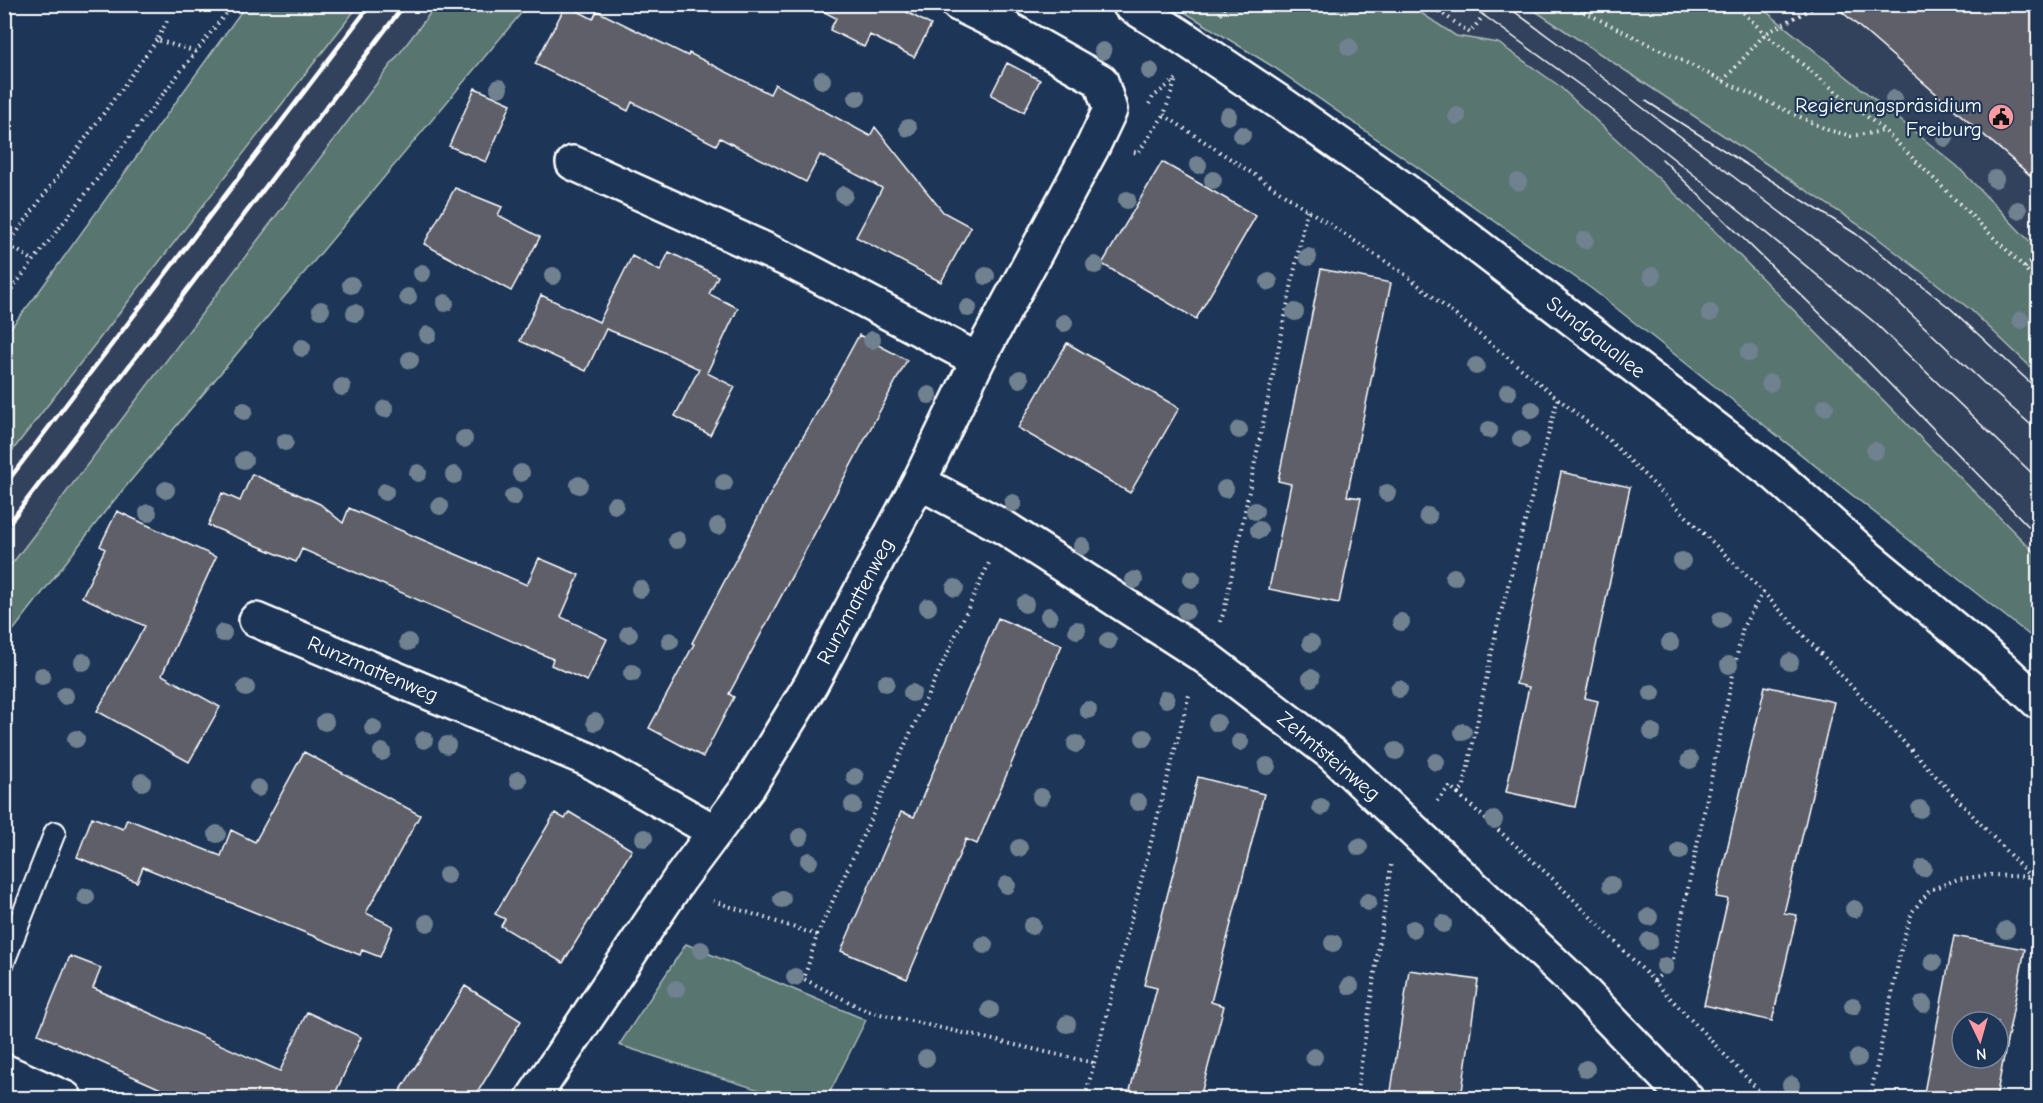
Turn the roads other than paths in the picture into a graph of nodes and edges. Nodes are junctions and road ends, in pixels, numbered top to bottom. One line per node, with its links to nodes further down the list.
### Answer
1 (958, 4): 4 (street, Runzmattenweg)
2 (1129, 4): 7 (street, Sundgauallee)
3 (573, 163): 4 (street)
4 (978, 360): 5 (street, Runzmattenweg)
5 (919, 482): 9 (street, Runzmattenweg); 14 (street, Zehntsteinweg)
6 (256, 620): 9 (street, Runzmattenweg)
7 (2038, 702)
8 (55, 832): 10 (lane)
9 (715, 832): 13 (street, Runzmattenweg)
10 (4, 962)
11 (4, 1071): 12 (street)
12 (65, 1098)
13 (533, 1098)
14 (1686, 1098)

